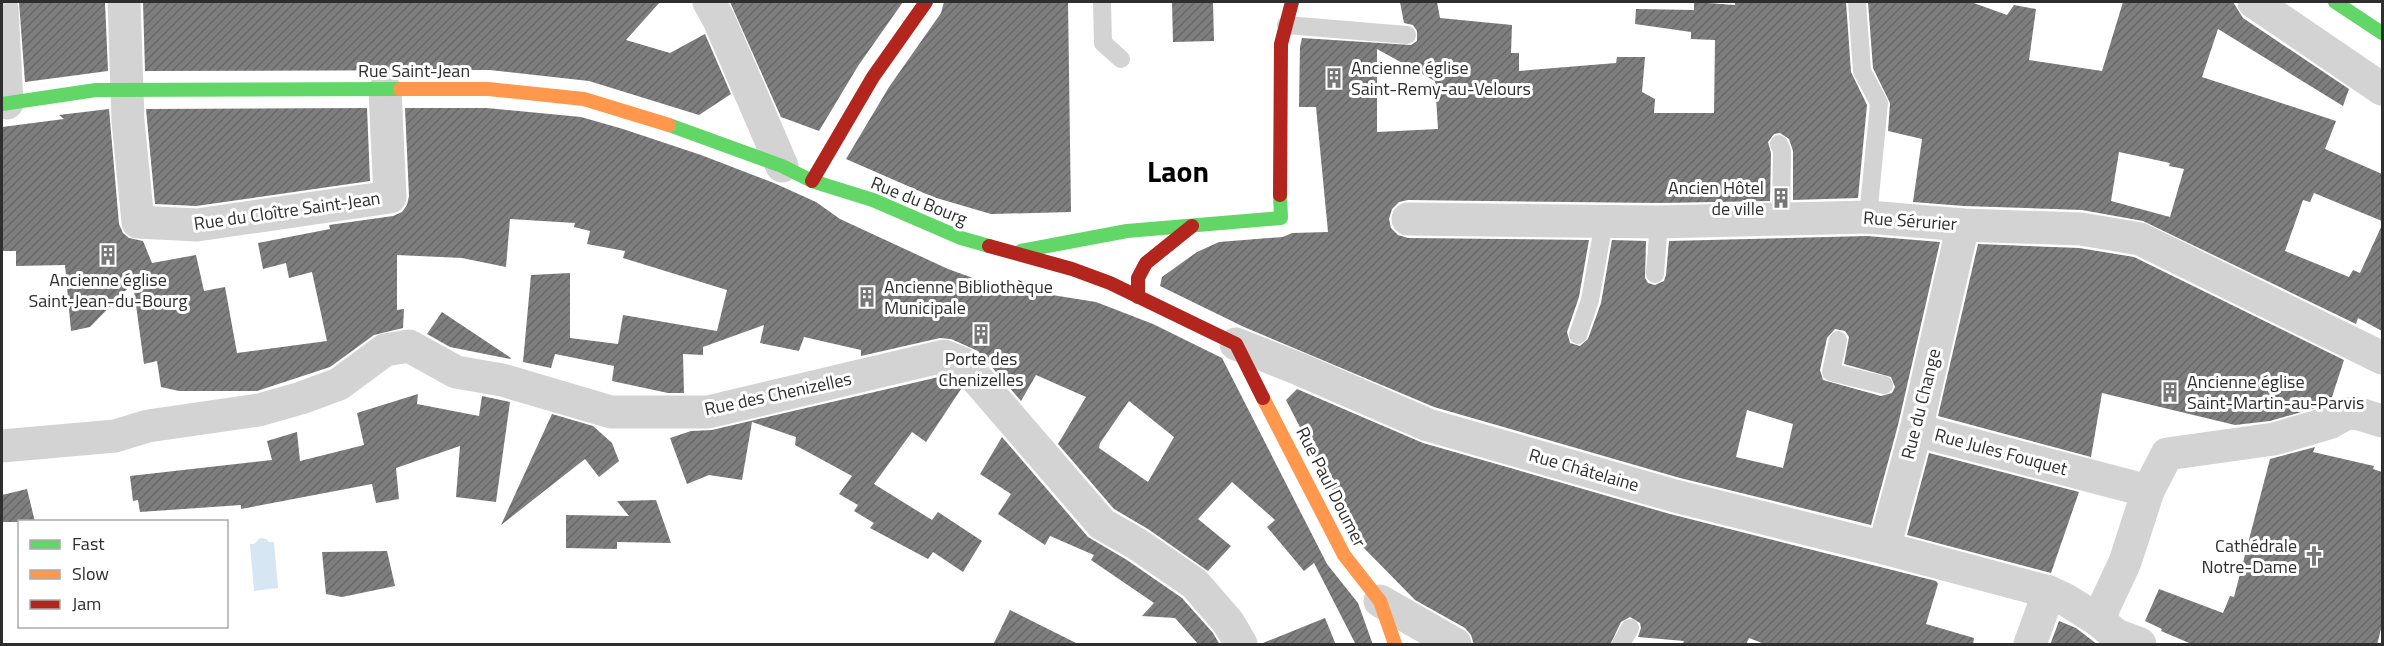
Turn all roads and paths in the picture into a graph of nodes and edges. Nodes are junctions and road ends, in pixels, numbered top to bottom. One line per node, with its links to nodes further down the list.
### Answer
1 (124, 2): 14 (street)
2 (709, 2): 19 (street)
3 (926, 2): 20 (street)
4 (1102, 2): 13 (lane)
5 (1292, 2): 10 (street)
6 (1857, 2): 21 (lane)
7 (2254, 2): 15 (street)
8 (2335, 2): 11 (street)
9 (2, 9): 17 (street)
10 (1286, 25): 12 (lane); 27 (street, Rue du Bourg)
11 (2382, 33)
12 (1407, 35)
13 (1121, 59)
14 (127, 89): 16 (street, Rue Saint-Jean); 16 (street, Rue du Cloître Saint-Jean); 17 (street, Rue Saint-Jean)
15 (2382, 89)
16 (385, 90): 19 (street, Rue Saint-Jean)
17 (4, 103)
18 (1779, 144): 23 (lane)
19 (782, 166): 20 (street, Rue Saint-Jean)
20 (812, 181): 28 (street, Rue du Bourg)
21 (1868, 217): 23 (street, Rue Sérurier); 26 (street, Rue Sérurier)
22 (1408, 219): 24 (street, Rue Sérurier)
23 (1781, 219): 25 (street, Rue Sérurier)
24 (1604, 222): 25 (street, Rue Sérurier); 31 (lane)
25 (1659, 222): 29 (lane)
26 (1963, 225): 34 (street, Rue Sérurier); 37 (street, Rue du Change)
27 (1192, 226): 28 (street, Rue du Bourg); 30 (street)
28 (1013, 253): 30 (street, Rue du Bourg)
29 (1655, 274)
30 (1138, 297): 33 (street, Rue Châtelaine)
31 (1578, 334)
32 (1838, 340): 35 (lane)
33 (1236, 344): 40 (street, Rue Châtelaine); 42 (street, Rue Paul Doumer)
34 (2382, 358)
35 (1884, 385)
36 (2382, 421): 39 (street)
37 (1916, 430): 39 (street, Rue Jules Fouquet); 40 (street, Rue du Change)
38 (2, 446): 45 (street, Rue des Chenizelles)
39 (2148, 491): 43 (street)
40 (1884, 548): 41 (street, Rue Châtelaine)
41 (2049, 592): 43 (street, Rue Châtelaine); 49 (street)
42 (1380, 601): 46 (street, Rue Paul Doumer); 47 (street)
43 (2098, 620): 50 (street, Rue Châtelaine)
44 (1630, 628): 48 (lane)
45 (1241, 645)
46 (1395, 645)
47 (1455, 645)
48 (1621, 645)
49 (2030, 645)
50 (2140, 645)

